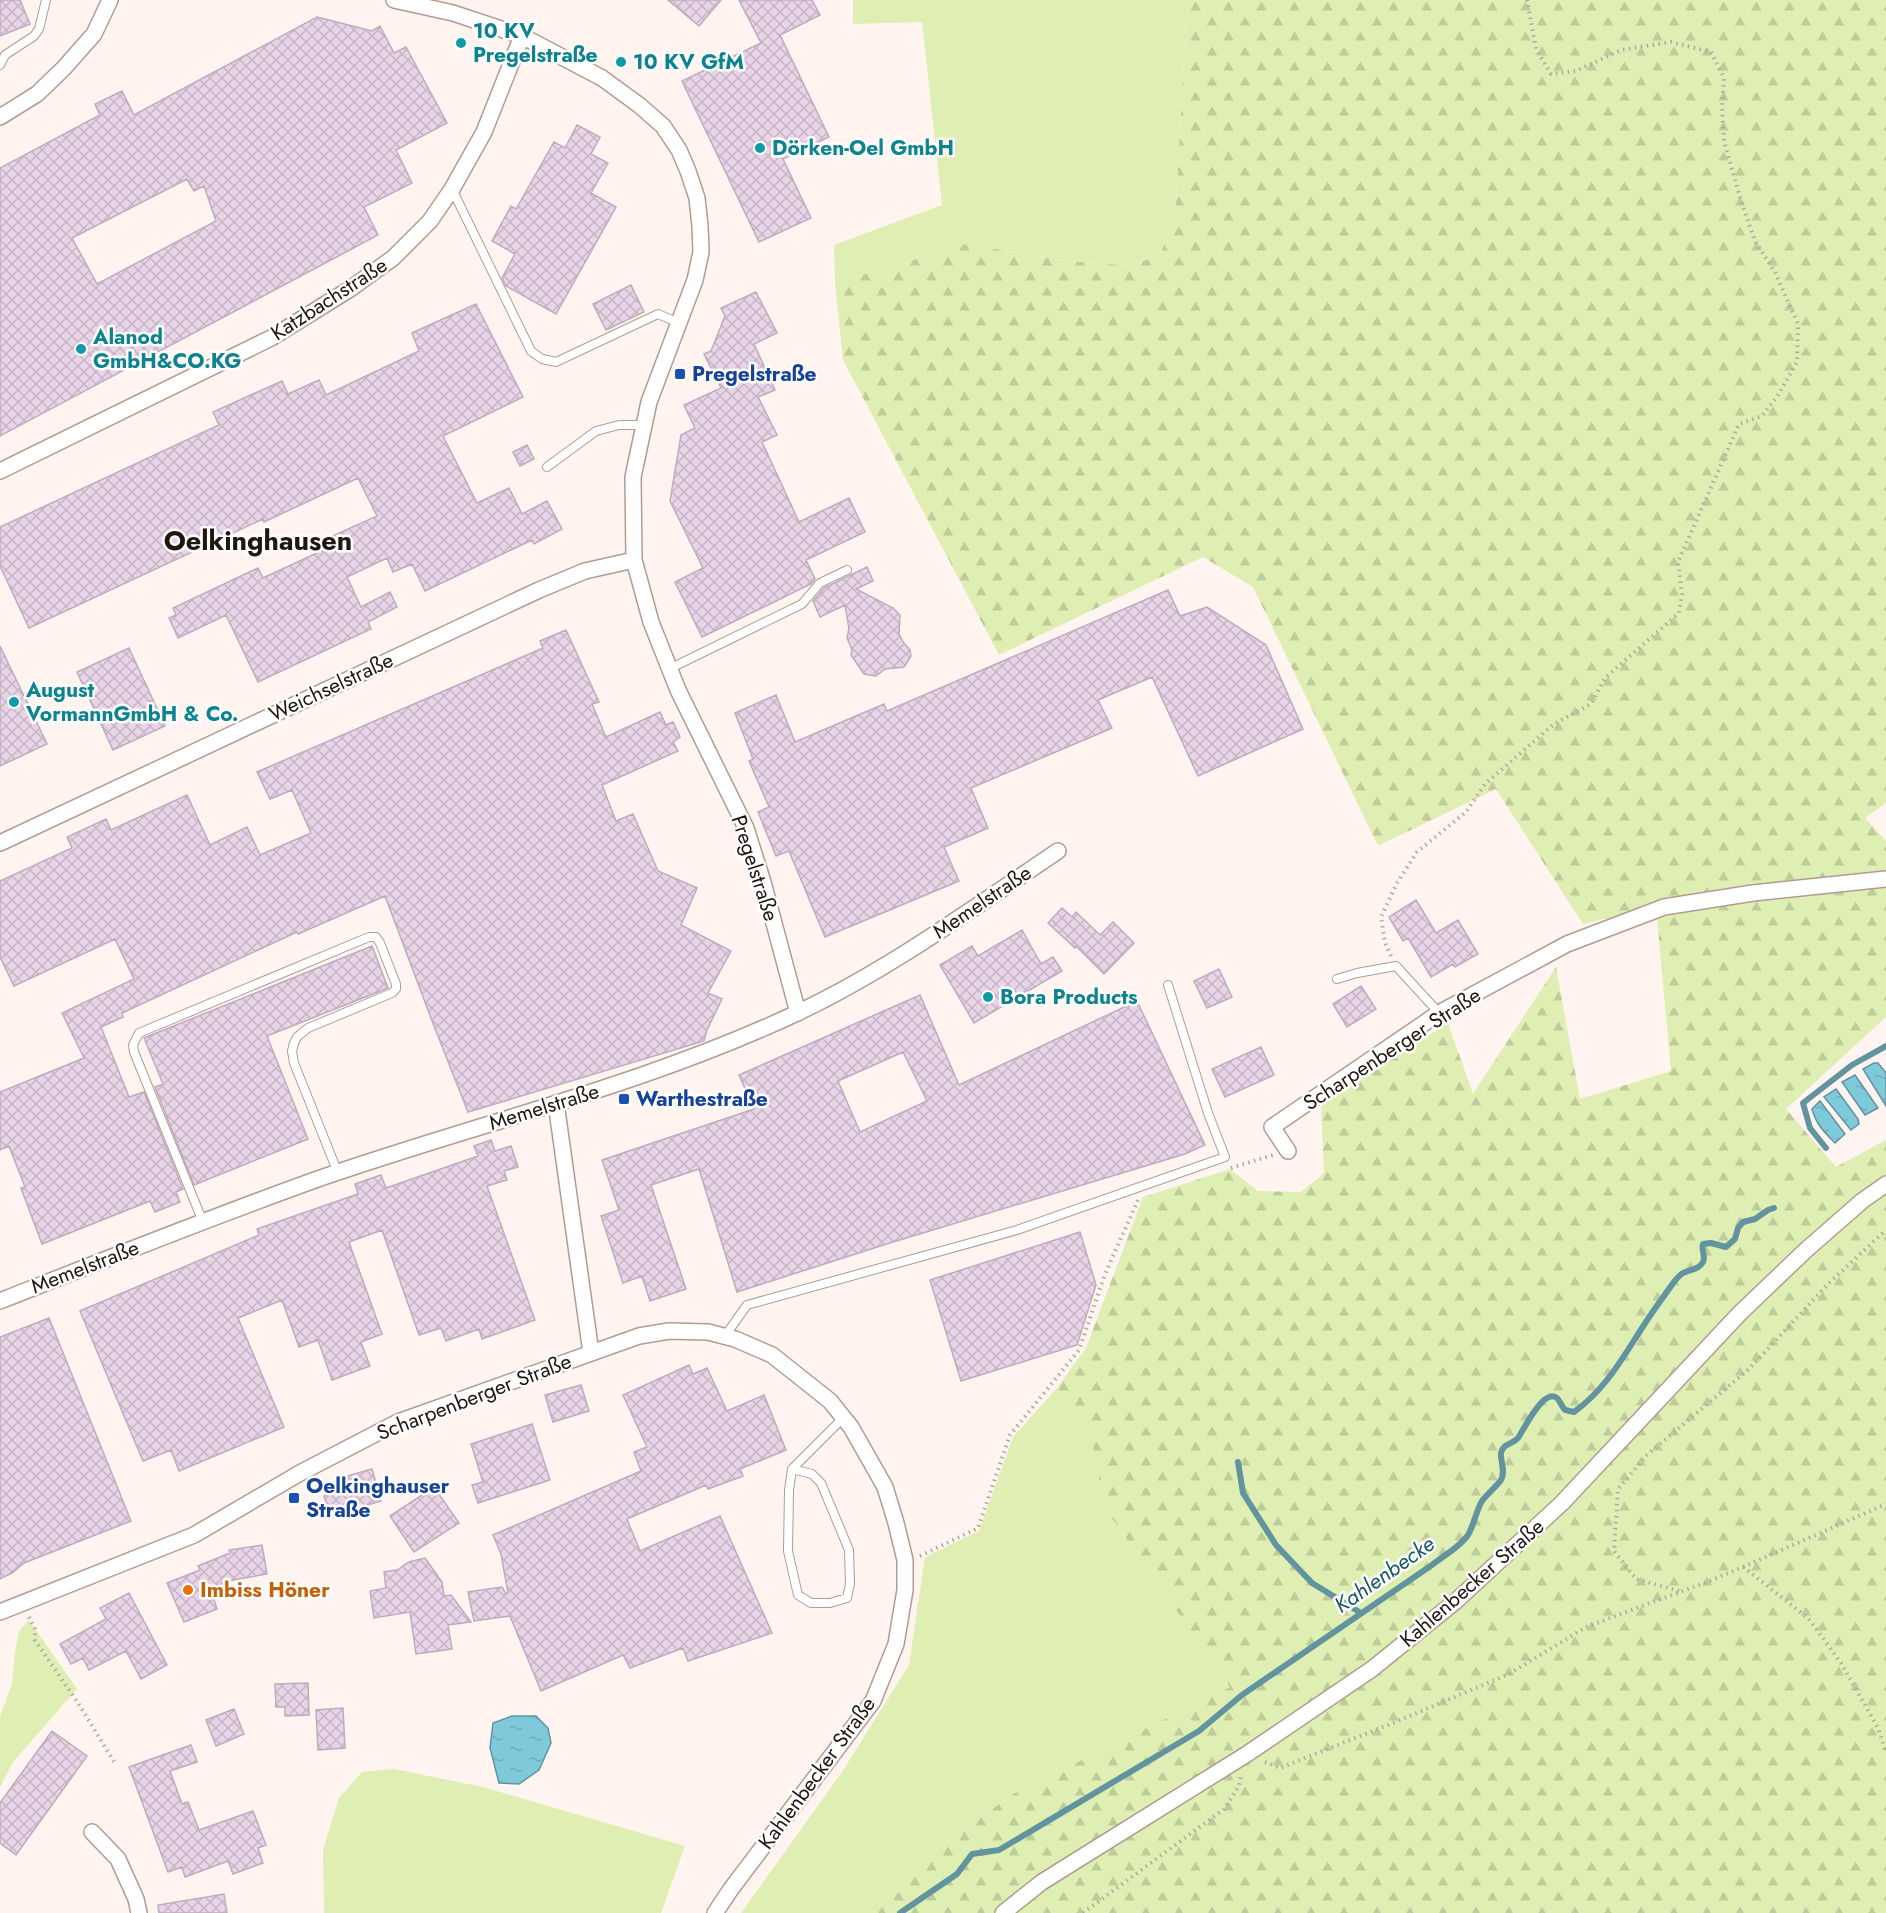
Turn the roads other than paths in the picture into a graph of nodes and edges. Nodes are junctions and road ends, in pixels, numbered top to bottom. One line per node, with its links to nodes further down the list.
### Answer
1 (46, 0): 5 (lane)
2 (110, 0): 6 (street)
3 (394, 0): 4 (street, Pregelstraße)
4 (522, 36): 7 (street, Katzbachstraße); 8 (street, Pregelstraße)
5 (0, 65)
6 (0, 117)
7 (452, 189): 8 (lane); 11 (street, Katzbachstraße)
8 (679, 323): 9 (street, Pregelstraße)
9 (644, 425): 10 (lane); 12 (street, Pregelstraße)
10 (547, 468)
11 (0, 471)
12 (634, 560): 14 (street, Pregelstraße); 15 (street, Weichselstraße)
13 (847, 570): 14 (lane)
14 (669, 669): 20 (street, Pregelstraße)
15 (0, 843)
16 (1058, 851): 20 (street, Memelstraße)
17 (1886, 879): 21 (street, Scharpenberger Straße)
18 (1337, 979): 21 (lane)
19 (1168, 985): 28 (lane)
20 (798, 1013): 22 (street, Memelstraße)
21 (1439, 1013): 23 (street, Scharpenberger Straße)
22 (556, 1103): 24 (street, Memelstraße); 29 (street)
23 (1288, 1151)
24 (338, 1173): 26 (street, Memelstraße); 26 (lane)
25 (1886, 1184): 36 (street, Kahlenbecker Straße)
26 (203, 1222): 27 (street, Memelstraße)
27 (0, 1301)
28 (725, 1336): 29 (street, Kahlenbecker Straße); 30 (street, Kahlenbecker Straße)
29 (591, 1353): 32 (street, Scharpenberger Straße)
30 (843, 1418): 31 (lane); 35 (street, Kahlenbecker Straße)
31 (792, 1469): 31 (lane)
32 (0, 1612)
33 (92, 1832): 34 (street)
34 (139, 1913)
35 (716, 1913)
36 (1003, 1913)

